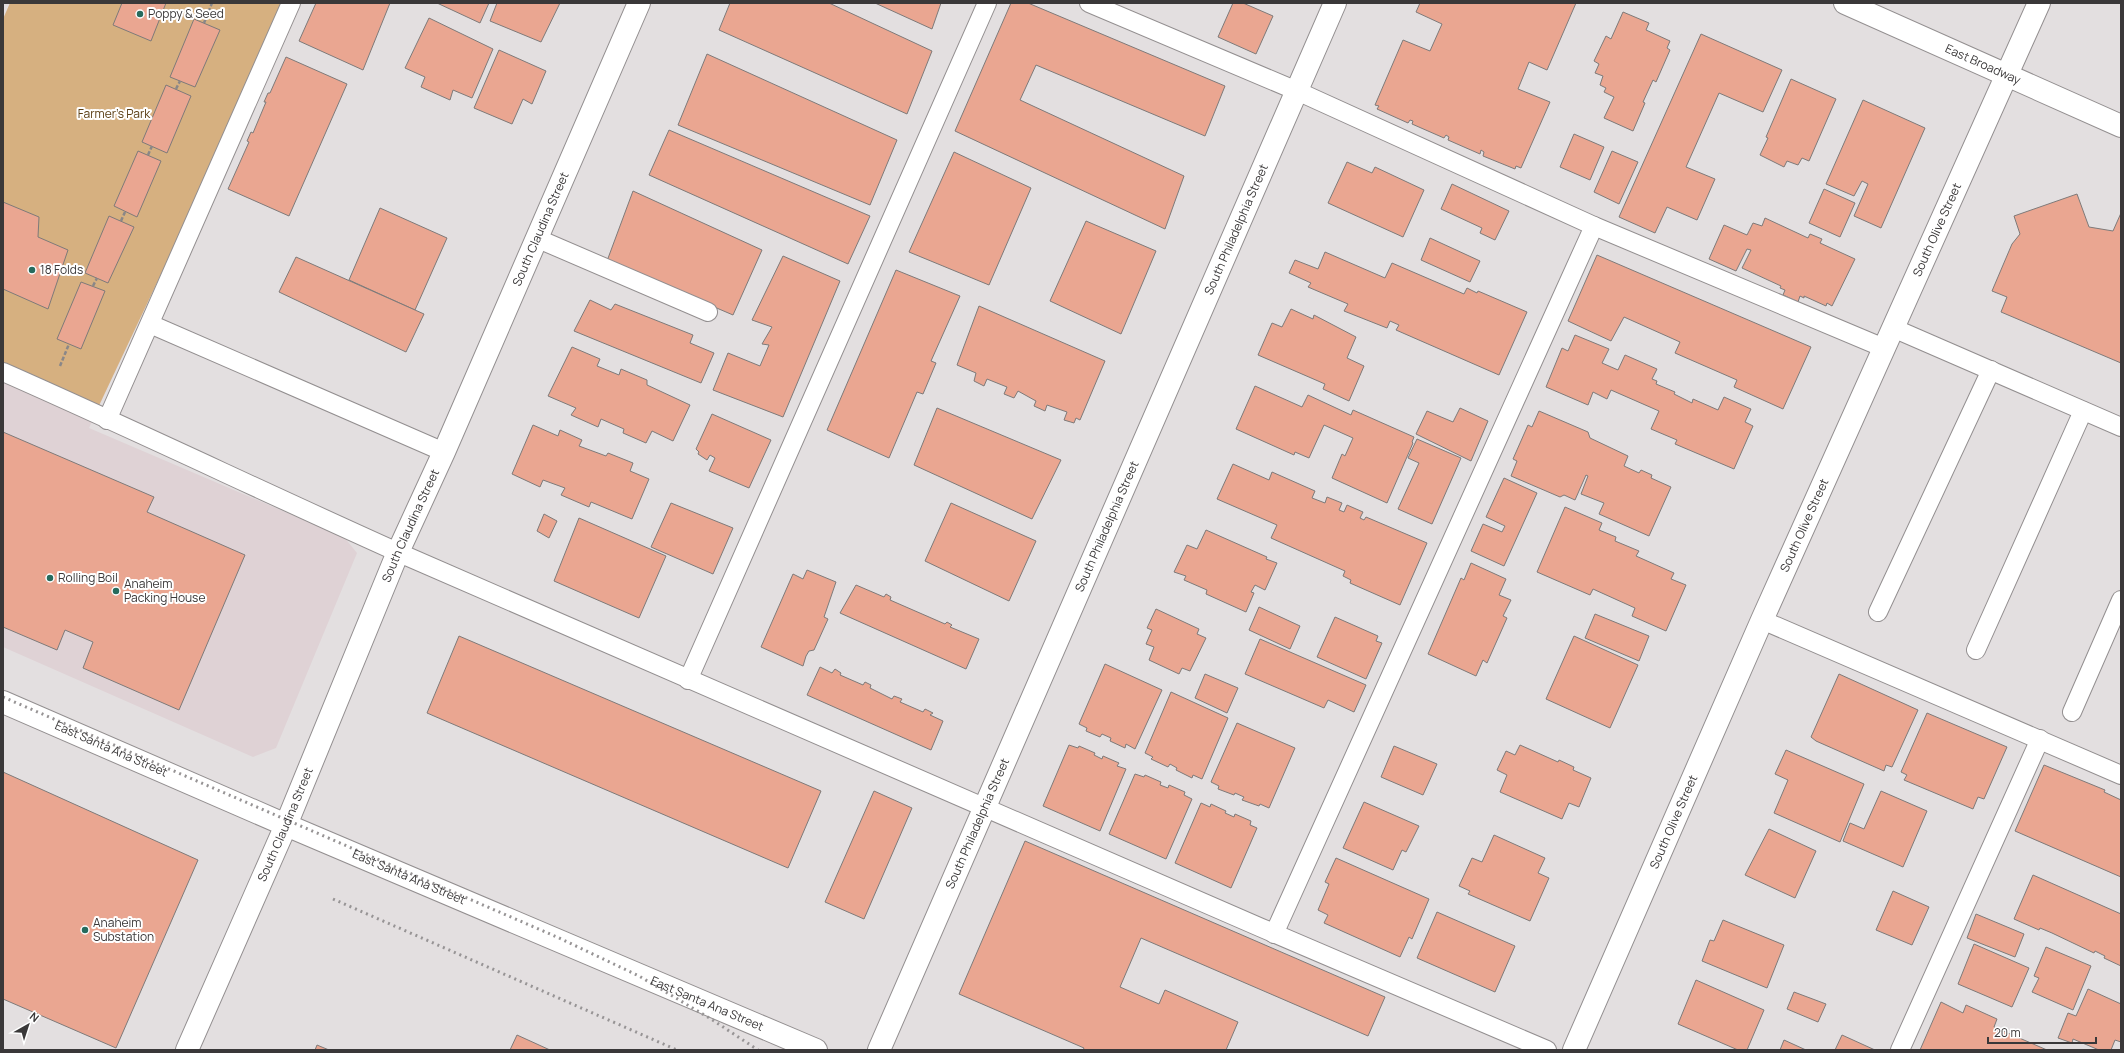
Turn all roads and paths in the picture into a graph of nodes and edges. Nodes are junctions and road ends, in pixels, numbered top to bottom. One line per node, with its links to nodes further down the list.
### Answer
1 (212, 3): 9 (path)
2 (291, 3): 24 (lane)
3 (639, 3): 20 (street, South Claudina Street)
4 (986, 3): 38 (lane)
5 (1089, 3): 13 (lane)
6 (1335, 3): 13 (street, South Philadelphia Street)
7 (1845, 3): 10 (street, East Broadway)
8 (2039, 3): 10 (street, South Olive Street)
9 (204, 23)
10 (2008, 75): 14 (street, East Broadway); 25 (street, South Olive Street)
11 (180, 81): 12 (path)
12 (176, 89)
13 (1297, 91): 19 (lane); 43 (street, South Philadelphia Street)
14 (2121, 126)
15 (152, 146): 16 (path)
16 (148, 155)
17 (125, 212): 18 (path)
18 (121, 221)
19 (1594, 226): 26 (lane); 45 (lane)
20 (536, 238): 23 (lane); 32 (street, South Claudina Street)
21 (97, 278): 22 (path)
22 (93, 286)
23 (708, 312)
24 (150, 324): 30 (lane); 32 (lane)
25 (1893, 328): 26 (street, South Olive Street); 27 (lane)
26 (1884, 348): 36 (street, South Olive Street)
27 (1990, 370): 29 (lane); 35 (lane)
28 (3, 372): 30 (lane)
29 (2083, 411): 31 (lane); 37 (lane)
30 (107, 420): 33 (lane)
31 (2121, 427)
32 (444, 452): 33 (street, South Claudina Street)
33 (398, 552): 38 (lane); 44 (street, South Claudina Street)
34 (2121, 600): 40 (lane)
35 (1878, 612)
36 (1762, 620): 41 (lane); 50 (street, South Olive Street)
37 (1976, 650)
38 (688, 680): 43 (lane)
39 (3, 702): 44 (street, East Santa Ana Street)
40 (2072, 712)
41 (2040, 739): 42 (lane); 51 (lane)
42 (2121, 775)
43 (984, 810): 45 (lane); 48 (street, South Philadelphia Street)
44 (286, 825): 46 (street, South Claudina Street); 47 (street, East Santa Ana Street)
45 (1274, 934): 49 (lane)
46 (187, 1050)
47 (816, 1050)
48 (879, 1050)
49 (1547, 1050)
50 (1574, 1050)
51 (1900, 1050)

